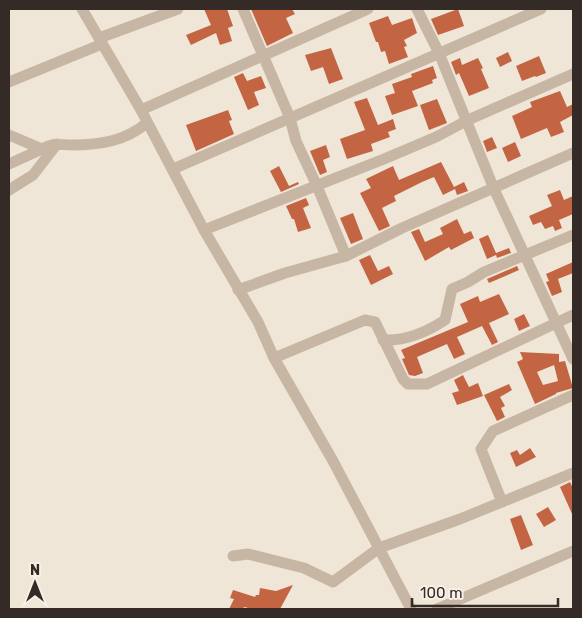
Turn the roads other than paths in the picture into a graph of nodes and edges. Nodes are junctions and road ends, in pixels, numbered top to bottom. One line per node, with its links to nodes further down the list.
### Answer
1 (82, 9): 7 (street)
2 (178, 9): 7 (street)
3 (242, 9): 9 (street)
4 (368, 9): 9 (street)
5 (417, 9): 8 (street)
6 (541, 9): 8 (street)
7 (100, 41): 11 (street); 12 (street)
8 (439, 53): 13 (street); 14 (street)
9 (262, 56): 12 (street); 13 (street)
10 (573, 74): 14 (street)
11 (9, 82)
12 (141, 110): 15 (street)
13 (290, 118): 21 (street); 22 (street)
14 (468, 120): 22 (street); 23 (street)
15 (147, 123): 17 (street); 21 (street)
16 (9, 135): 18 (street)
17 (57, 144): 18 (street); 24 (street)
18 (42, 149): 20 (street)
19 (573, 154): 23 (street)
20 (9, 164)
21 (173, 169): 25 (street)
22 (317, 186): 25 (street); 27 (street)
23 (494, 189): 27 (street); 28 (street)
24 (9, 190)
25 (204, 230): 29 (street)
26 (573, 235): 28 (street)
27 (346, 256): 29 (street)
28 (525, 256): 31 (street); 32 (street)
29 (238, 290): 33 (street)
30 (573, 314): 31 (street)
31 (555, 322): 32 (street); 34 (street)
32 (383, 340): 33 (street)
33 (274, 358): 38 (street)
34 (573, 360)
35 (573, 395): 37 (street)
36 (573, 473): 37 (street)
37 (502, 502): 38 (street)
38 (379, 548): 40 (street); 41 (street)
39 (573, 551): 42 (street)
40 (233, 556)
41 (411, 609)
42 (438, 609)

